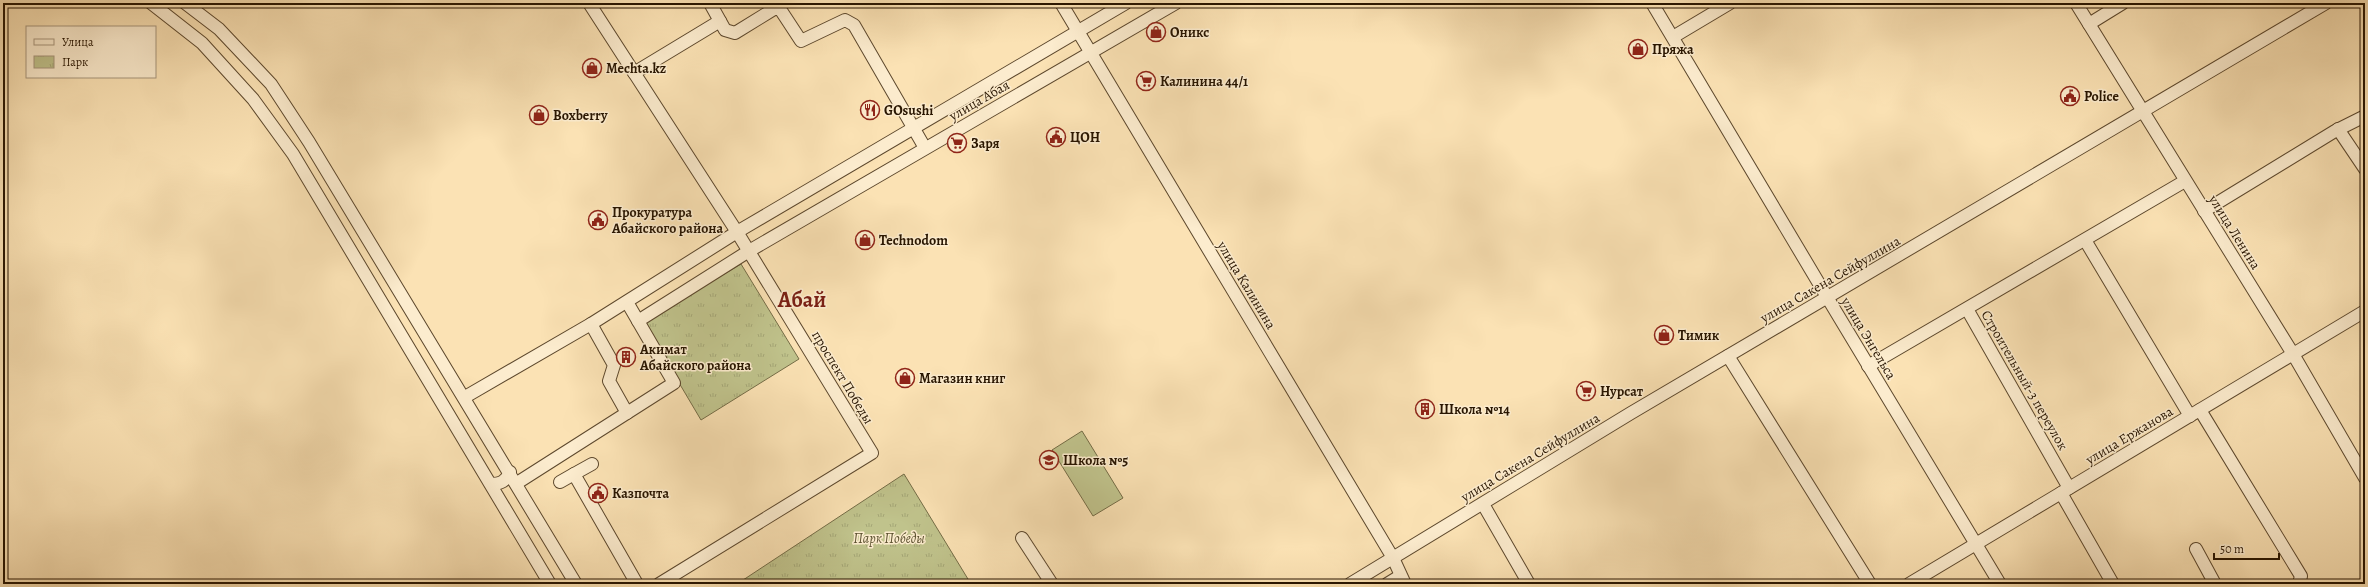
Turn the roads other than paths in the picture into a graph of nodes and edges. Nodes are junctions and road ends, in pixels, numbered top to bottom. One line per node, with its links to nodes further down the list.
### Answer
1 (151, 3): 25 (street)
2 (185, 3): 23 (street)
3 (590, 3): 18 (street, проспект Победы)
4 (710, 3): 13 (street)
5 (1061, 3): 15 (street, улица Калинина)
6 (1126, 3): 15 (street, улица Абая)
7 (1176, 3): 17 (street, улица Абая)
8 (1652, 3): 16 (street, улица Энгельса)
9 (1730, 3): 16 (street)
10 (2076, 3): 14 (street, улица Ленина)
11 (2123, 3): 14 (street)
12 (2326, 3): 19 (street, улица Сакена Сейфуллина)
13 (720, 21): 18 (street); 21 (street)
14 (2089, 24): 19 (street, улица Ленина)
15 (1078, 32): 17 (street, улица Калинина); 21 (street, улица Абая)
16 (1672, 37): 32 (street, улица Энгельса)
17 (1092, 54): 24 (street, улица Абая); 57 (street, улица Калинина)
18 (634, 73): 29 (street, проспект Победы)
19 (2142, 112): 27 (street, улица Ленина); 32 (street, улица Сакена Сейфуллина)
20 (2365, 116): 22 (street)
21 (914, 128): 24 (street); 29 (street, улица Абая)
22 (2338, 129): 26 (street); 28 (street)
23 (309, 142): 25 (street); 41 (street)
24 (925, 148): 31 (street, улица Абая)
25 (292, 154): 42 (street)
26 (2365, 169)
27 (2185, 181): 28 (street, улица Ленина); 30 (street)
28 (2204, 211): 38 (street, улица Ленина)
29 (737, 232): 31 (street, проспект Победы); 33 (street, улица Абая)
30 (2085, 240): 34 (street); 45 (street)
31 (749, 251): 36 (street, улица Абая); 62 (street, проспект Победы)
32 (1827, 298): 39 (street, улица Сакена Сейфуллина); 40 (street, улица Энгельса)
33 (627, 302): 36 (street); 37 (street, улица Абая)
34 (1967, 309): 40 (street); 52 (street, Строительный-3 переулок)
35 (2365, 311): 38 (street, улица Ержанова)
36 (638, 321): 44 (street)
37 (591, 324): 43 (street, улица Абая); 44 (street)
38 (2293, 354): 45 (street, улица Ержанова); 49 (street, улица Ленина)
39 (1728, 356): 53 (street, улица Сакена Сейфуллина); 67 (street)
40 (1868, 366): 55 (street, улица Энгельса)
41 (455, 381): 42 (street); 43 (street)
42 (436, 393): 51 (street)
43 (465, 397): 48 (street)
44 (627, 413): 48 (street)
45 (2195, 413): 52 (street, улица Ержанова); 72 (street)
46 (592, 464): 47 (street)
47 (574, 474): 50 (street); 61 (street)
48 (514, 477): 51 (street); 60 (street)
49 (2365, 478)
50 (560, 482)
51 (492, 484): 59 (street)
52 (2065, 490): 55 (street, улица Ержанова); 70 (street, Строительный-3 переулок)
53 (1483, 504): 57 (street, улица Сакена Сейфуллина); 66 (street)
54 (1022, 538): 63 (street)
55 (1976, 544): 68 (street, улица Ержанова); 69 (street, улица Энгельса)
56 (2196, 549): 71 (street)
57 (1393, 558): 58 (street, улица Калинина); 64 (street, улица Сакена Сейфуллина)
58 (1402, 580): 65 (street)
59 (550, 584)
60 (576, 584)
61 (637, 584)
62 (659, 584)
63 (1052, 584)
64 (1350, 584)
65 (1387, 584)
66 (1529, 584)
67 (1870, 584)
68 (1909, 584)
69 (2000, 584)
70 (2113, 584)
71 (2215, 584)
72 (2299, 584)

